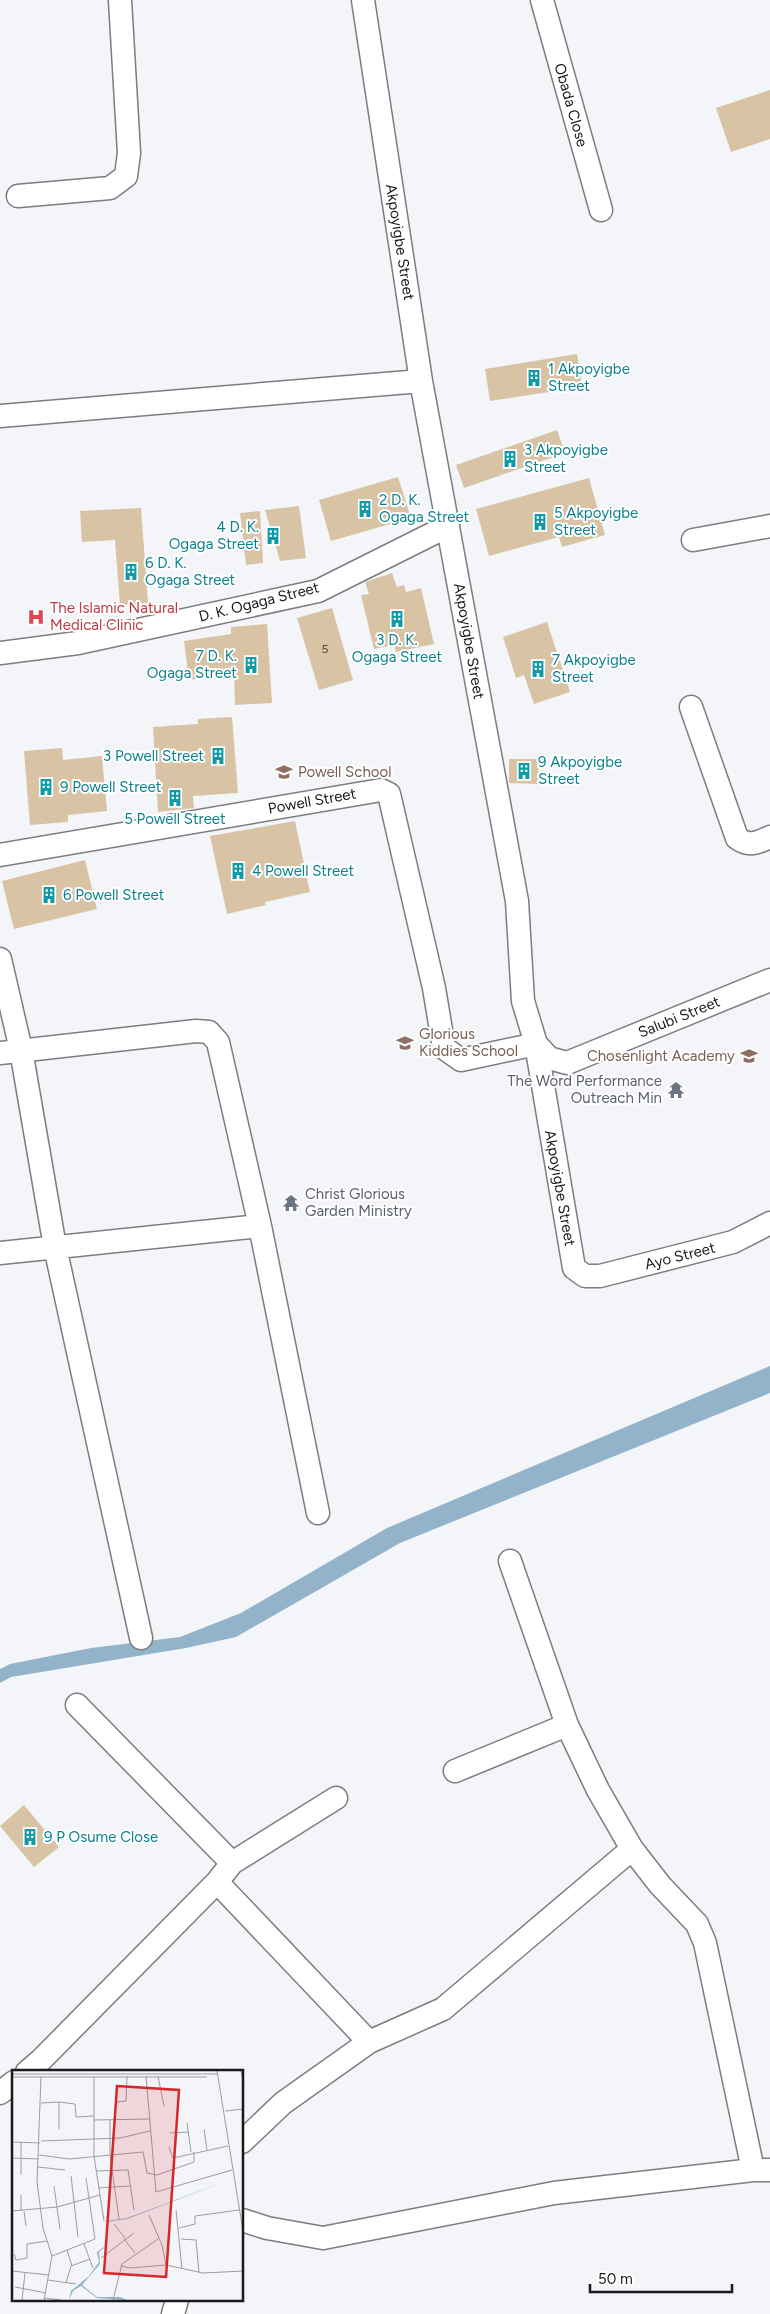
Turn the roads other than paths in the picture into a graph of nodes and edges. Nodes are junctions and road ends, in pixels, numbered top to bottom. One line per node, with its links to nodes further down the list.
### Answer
1 (120, 0): 4 (street)
2 (363, 0): 6 (street, Akpoyigbe Street)
3 (542, 0): 5 (street, Obada Close)
4 (18, 196)
5 (601, 210)
6 (421, 381): 7 (street); 8 (street, Akpoyigbe Street)
7 (0, 416)
8 (448, 526): 11 (street, D. K. Ogaga Street); 17 (street, Akpoyigbe Street)
9 (770, 526): 10 (street)
10 (693, 540)
11 (0, 653)
12 (691, 707): 13 (street)
13 (770, 837)
14 (0, 854): 17 (street, Powell Street)
15 (0, 959): 18 (street)
16 (770, 980): 17 (street, Salubi Street)
17 (536, 1044): 23 (street, Akpoyigbe Street)
18 (10, 1052): 20 (street); 21 (street)
19 (770, 1222): 23 (street, Ayo Street)
20 (260, 1226): 21 (street); 24 (street)
21 (55, 1247): 22 (street); 26 (street)
22 (0, 1254)
23 (585, 1276)
24 (318, 1513)
25 (510, 1561): 28 (street)
26 (141, 1638)
27 (77, 1705): 32 (street)
28 (567, 1725): 29 (street); 31 (street)
29 (455, 1771)
30 (336, 1798): 32 (street)
31 (632, 1849): 34 (street); 39 (street)
32 (232, 1863): 33 (street)
33 (217, 1882): 34 (street); 35 (street)
34 (369, 2042): 38 (street)
35 (29, 2070)
36 (12, 2084): 37 (street)
37 (0, 2093)
38 (244, 2140)
39 (762, 2170): 40 (street)
40 (244, 2221)
41 (176, 2302): 42 (street)
42 (172, 2314)

